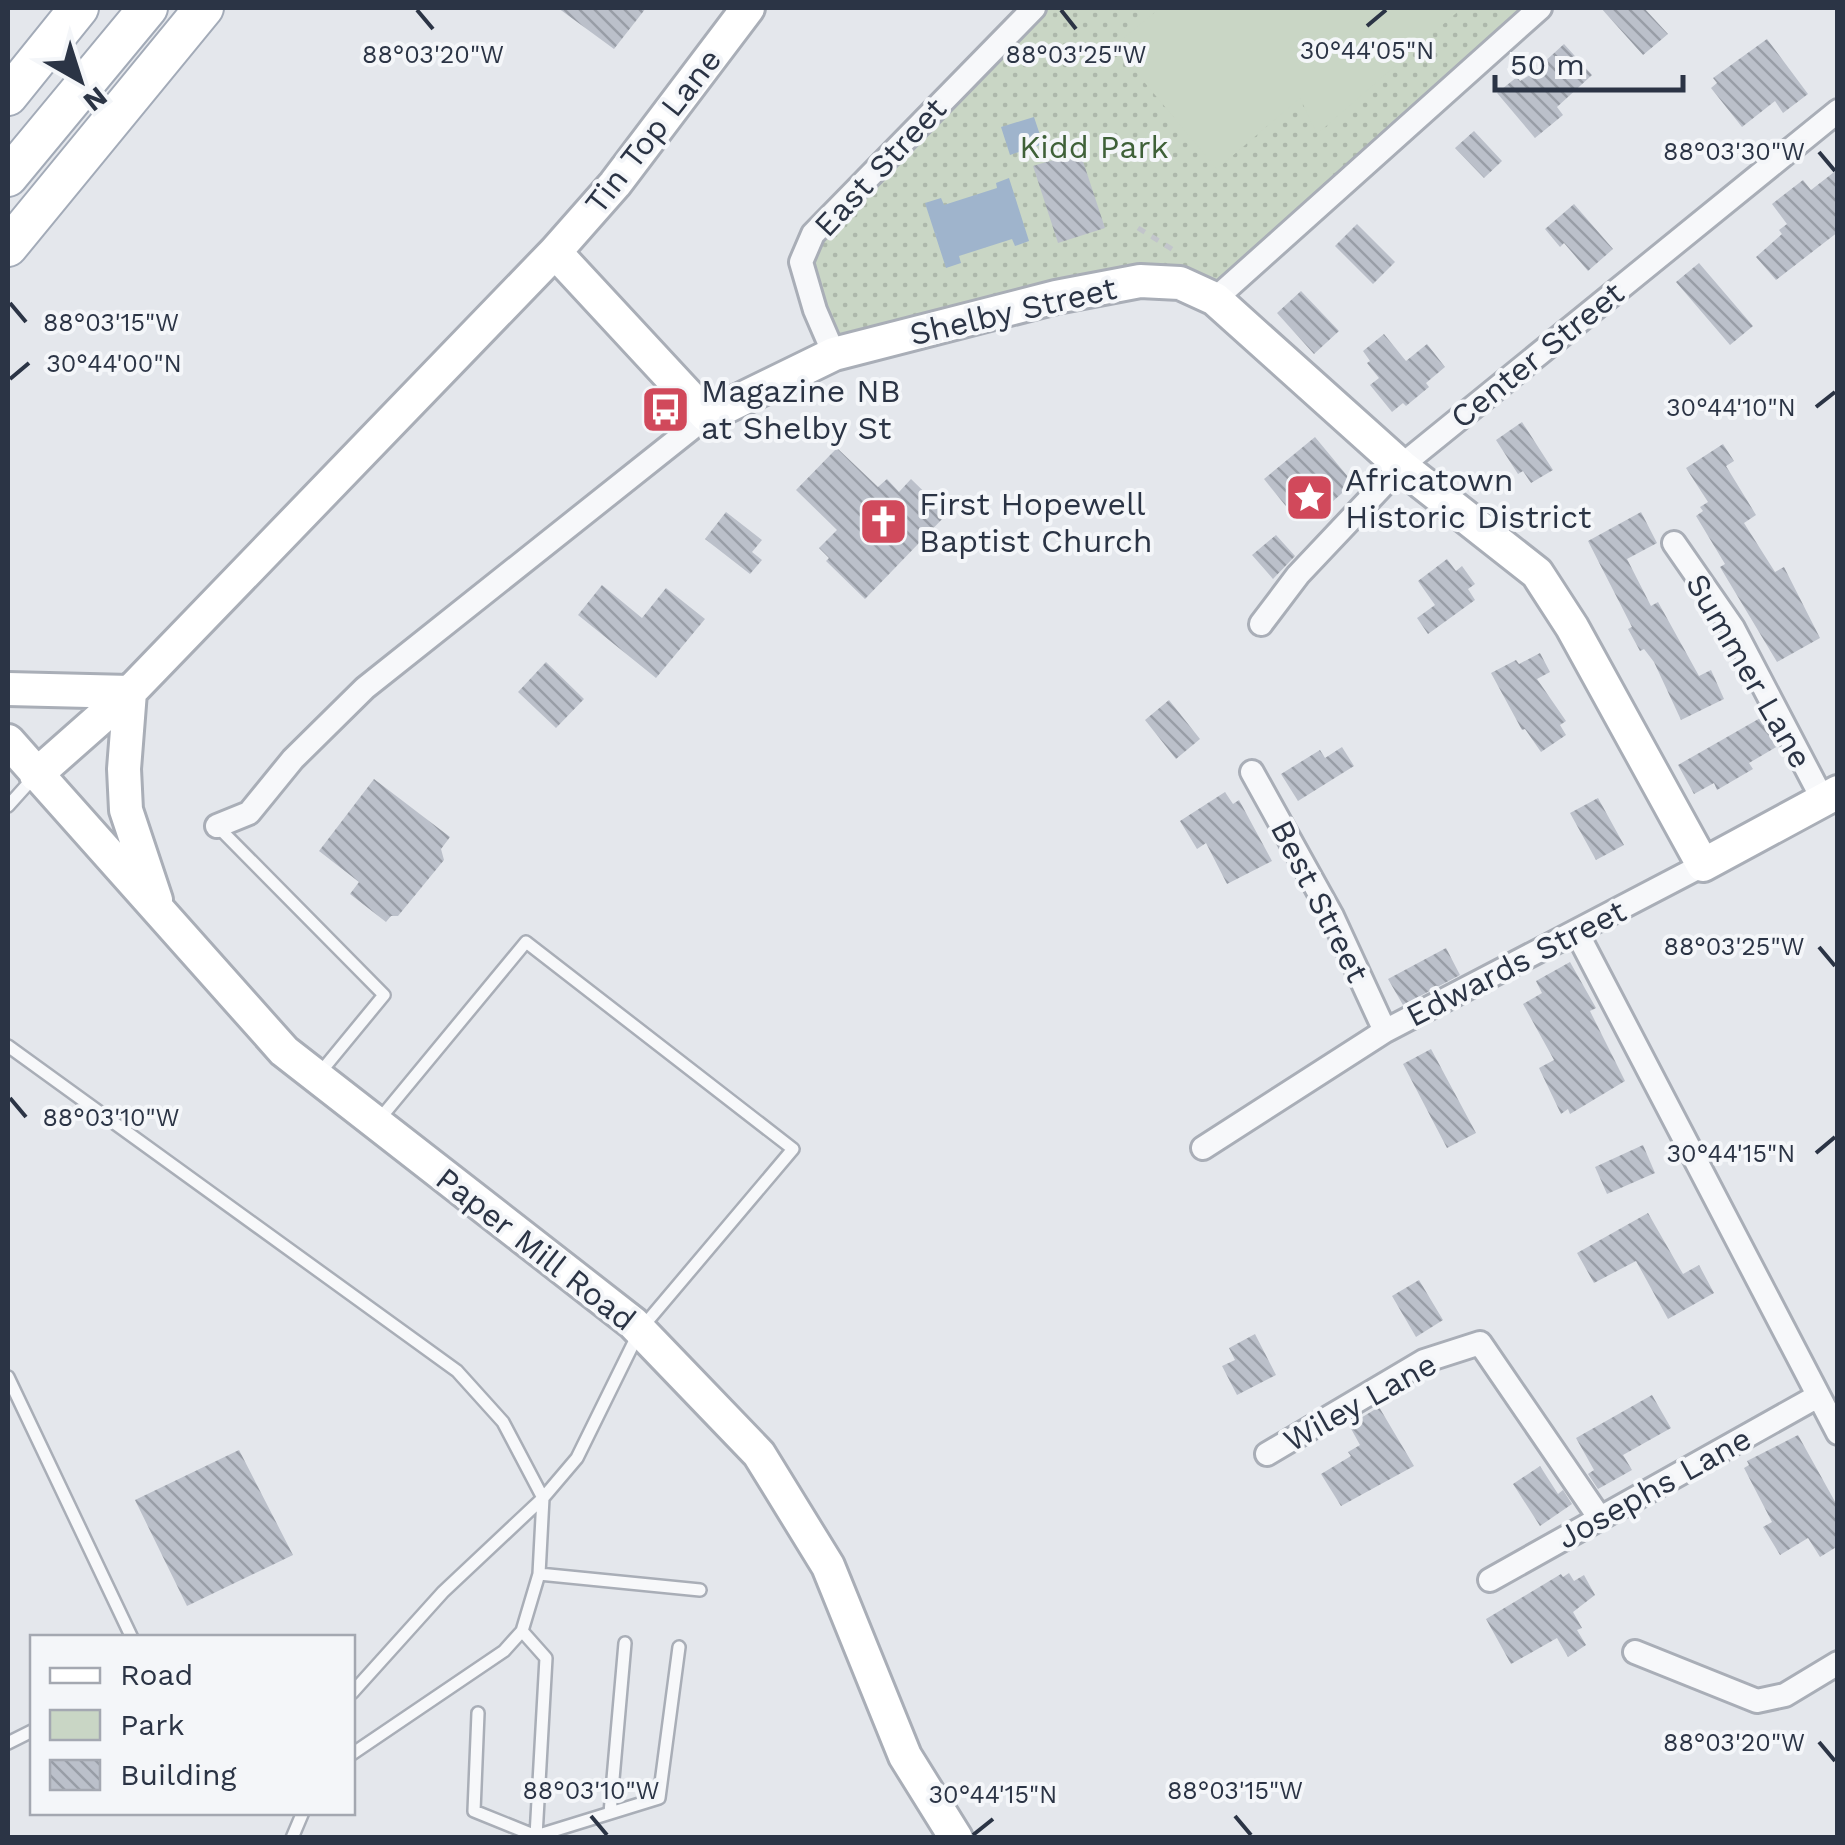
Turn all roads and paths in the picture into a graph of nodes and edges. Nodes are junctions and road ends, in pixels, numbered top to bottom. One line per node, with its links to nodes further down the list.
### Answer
1 (79, 8): 7 (main road)
2 (148, 8): 9 (main road)
3 (204, 8): 11 (main road)
4 (748, 8): 12 (street, Tin Top Lane)
5 (1034, 8): 15 (street, East Street)
6 (1540, 8): 14 (street)
7 (8, 96)
8 (1838, 111): 17 (street, Center Street)
9 (8, 177)
10 (1138, 228): 13 (path)
11 (8, 248)
12 (555, 252): 16 (street); 21 (street, Tin Top Lane)
13 (1179, 253)
14 (1215, 299): 15 (street, Shelby Street); 17 (street, Shelby Street)
15 (834, 354): 16 (street, Shelby Street)
16 (706, 416): 27 (street, Shelby Street)
17 (1401, 466): 19 (street, Center Street); 28 (street, Shelby Street)
18 (1674, 542): 25 (street, Summer Lane)
19 (1261, 624)
20 (8, 689): 21 (street)
21 (130, 692): 24 (street, Tin Top Lane); 29 (street)
22 (8, 741): 24 (street, Paper Mill Road)
23 (1252, 772): 31 (street, Best Street)
24 (36, 775): 26 (lane); 29 (street, Paper Mill Road)
25 (1830, 796): 28 (street, Edwards Street)
26 (8, 806)
27 (217, 826): 33 (lane)
28 (1703, 865): 30 (street, Edwards Street)
29 (161, 914): 33 (street, Paper Mill Road)
30 (1577, 934): 31 (street, Edwards Street); 38 (street)
31 (1385, 1031): 35 (street, Edwards Street)
32 (8, 1046): 41 (lane)
33 (317, 1077): 34 (street, Paper Mill Road)
34 (376, 1123): 36 (street, Paper Mill Road); 36 (lane)
35 (1203, 1148)
36 (640, 1330): 41 (lane); 57 (street, Paper Mill Road)
37 (8, 1377): 47 (lane)
38 (1818, 1396): 39 (street); 42 (street, Josephs Lane)
39 (1838, 1433)
40 (1267, 1454): 42 (street, Wiley Lane)
41 (543, 1498): 43 (lane); 52 (lane)
42 (1599, 1518): 44 (street, Josephs Lane)
43 (538, 1574): 45 (lane); 46 (lane)
44 (1490, 1580)
45 (700, 1590)
46 (522, 1631): 54 (lane); 56 (lane)
47 (131, 1635)
48 (625, 1643): 55 (lane)
49 (679, 1647): 55 (lane)
50 (1636, 1652): 51 (street)
51 (1837, 1663)
52 (355, 1690)
53 (478, 1713): 56 (lane)
54 (355, 1752)
55 (610, 1814): 56 (lane)
56 (536, 1836)
57 (956, 1838)

